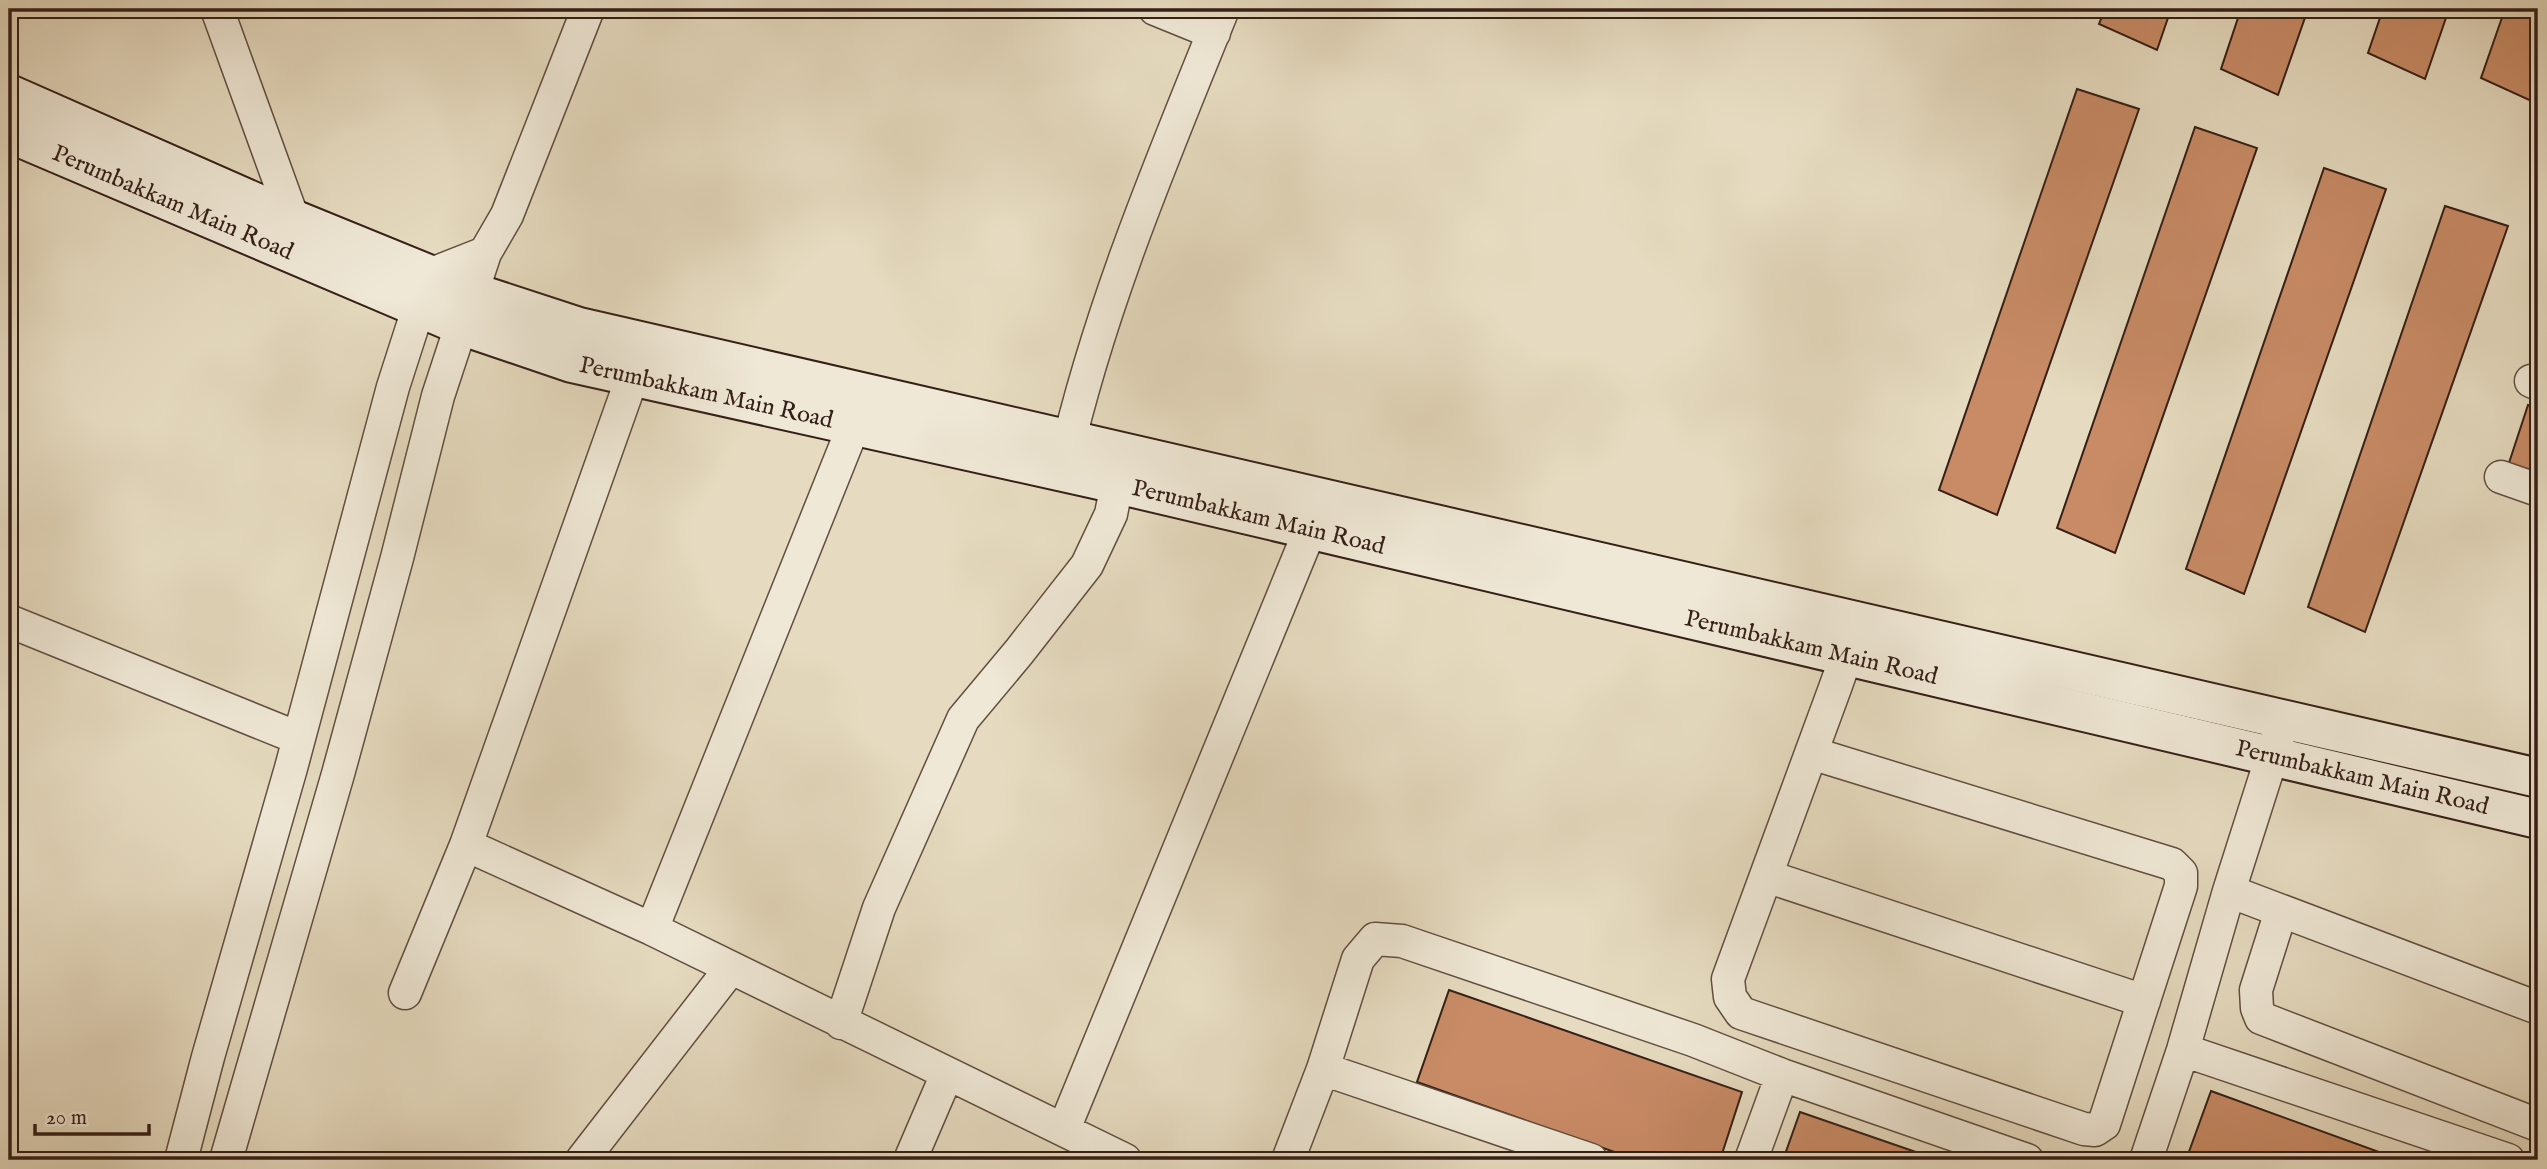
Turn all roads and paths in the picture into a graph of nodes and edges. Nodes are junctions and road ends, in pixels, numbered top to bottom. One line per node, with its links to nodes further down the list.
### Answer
1 (217, 9): 7 (street)
2 (588, 9): 8 (street)
3 (1155, 9): 4 (street)
4 (1218, 21): 13 (street)
5 (9, 94): 7 (street, Perumbakkam Main Road)
6 (9, 133): 9 (street, Perumbakkam Main Road)
7 (293, 219): 9 (street, Perumbakkam Main Road)
8 (485, 253): 9 (street); 10 (street)
9 (424, 291): 10 (street, Perumbakkam Main Road); 21 (street)
10 (466, 309): 11 (street, Perumbakkam Main Road); 13 (street, Perumbakkam Main Road); 44 (street)
11 (633, 375): 12 (street, Perumbakkam Main Road); 26 (street)
12 (854, 425): 13 (street, Perumbakkam Main Road); 30 (street)
13 (1066, 456): 15 (street, Perumbakkam Main Road); 20 (street, Perumbakkam Main Road)
14 (2501, 477): 16 (street)
15 (1117, 484): 17 (street, Perumbakkam Main Road); 35 (street)
16 (2538, 490)
17 (1310, 530): 19 (street, Perumbakkam Main Road); 41 (street)
18 (9, 621): 21 (street)
19 (1846, 657): 22 (street); 23 (street, Perumbakkam Main Road)
20 (2284, 719): 23 (street); 24 (street, Perumbakkam Main Road)
21 (298, 738): 43 (street)
22 (1811, 753): 27 (street); 33 (street)
23 (2273, 758): 25 (street, Perumbakkam Main Road); 28 (street)
24 (2538, 778)
25 (2538, 819)
26 (466, 845): 30 (street); 32 (street)
27 (1766, 876): 33 (street); 33 (street)
28 (2229, 891): 29 (street); 36 (street)
29 (2281, 911): 34 (street); 40 (street)
30 (652, 929): 31 (street)
31 (731, 968): 35 (street); 45 (street)
32 (405, 993)
33 (2144, 1001)
34 (2538, 1008)
35 (841, 1023): 38 (street)
36 (2183, 1050): 52 (street); 53 (street)
37 (1323, 1069): 39 (street); 48 (street); 49 (street)
38 (947, 1074): 41 (street); 46 (street)
39 (1782, 1075): 50 (street); 51 (street)
40 (2538, 1125)
41 (1064, 1129): 42 (street)
42 (1090, 1152): 47 (street)
43 (181, 1160)
44 (226, 1160)
45 (582, 1160)
46 (910, 1160)
47 (1125, 1160)
48 (1288, 1160)
49 (1591, 1160)
50 (1751, 1160)
51 (2027, 1160)
52 (2146, 1160)
53 (2508, 1160)

